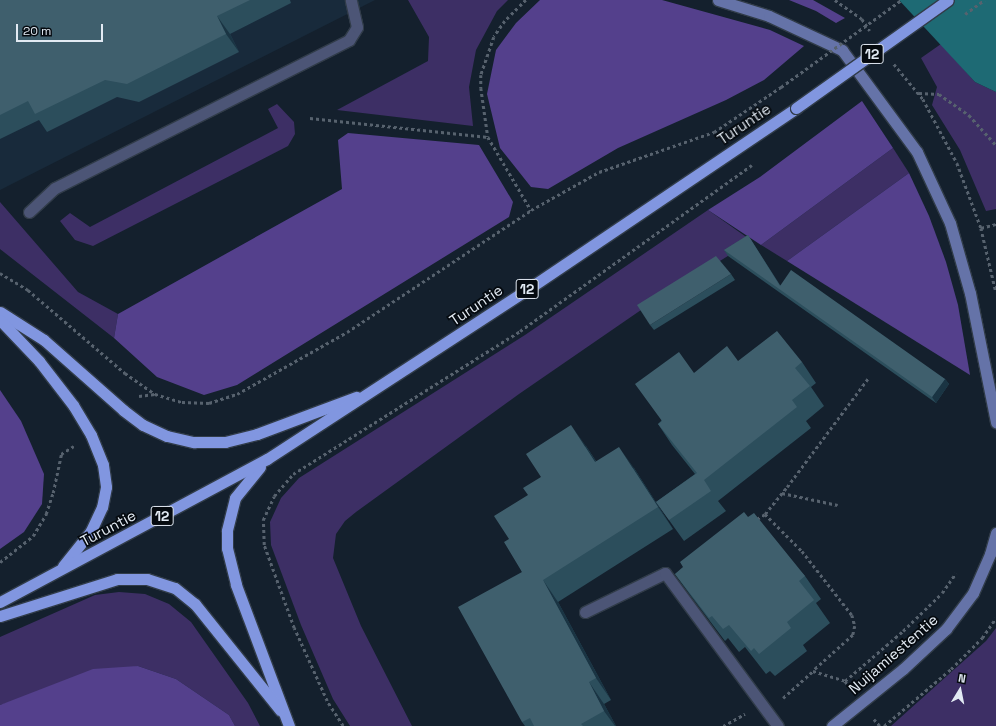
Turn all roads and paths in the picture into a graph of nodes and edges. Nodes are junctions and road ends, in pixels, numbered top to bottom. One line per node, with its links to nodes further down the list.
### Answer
1 (351, 0): 15 (lane)
2 (526, 0): 11 (path)
3 (718, 0): 26 (main road)
4 (835, 0): 7 (path)
5 (901, 0): 14 (path, bridge)
6 (948, 0): 23 (highway, Turuntie / 12, bridge)
7 (875, 38)
8 (894, 63): 9 (path)
9 (918, 93): 12 (path); 17 (path)
10 (310, 118): 11 (path)
11 (488, 137): 14 (path)
12 (996, 144)
13 (756, 162): 45 (path)
14 (531, 210): 24 (path)
15 (28, 212)
16 (996, 224): 17 (path)
17 (981, 228): 19 (path)
18 (0, 273): 24 (path)
19 (996, 292)
20 (0, 312): 25 (highway)
21 (0, 320): 27 (highway)
22 (869, 377): 29 (path)
23 (375, 390): 25 (highway); 28 (highway, Turuntie / 12)
24 (155, 394): 25 (path)
25 (123, 410)
26 (996, 422)
27 (91, 435): 34 (path); 35 (highway)
28 (267, 459): 35 (highway, Turuntie / 12); 43 (highway)
29 (782, 493): 30 (path); 31 (path)
30 (838, 505)
31 (765, 514): 32 (path); 41 (path)
32 (753, 522)
33 (996, 533): 48 (main road, Nuijamiestentie)
34 (0, 562)
35 (56, 573): 37 (highway, Turuntie / 12)
36 (956, 573): 41 (path)
37 (0, 602)
38 (586, 612): 42 (lane)
39 (0, 616): 43 (highway)
40 (996, 618): 49 (path)
41 (813, 671): 42 (path)
42 (763, 706): 46 (path); 47 (lane)
43 (280, 710): 44 (highway)
44 (289, 726)
45 (343, 726)
46 (722, 726)
47 (778, 726)
48 (832, 726)
49 (884, 726)

